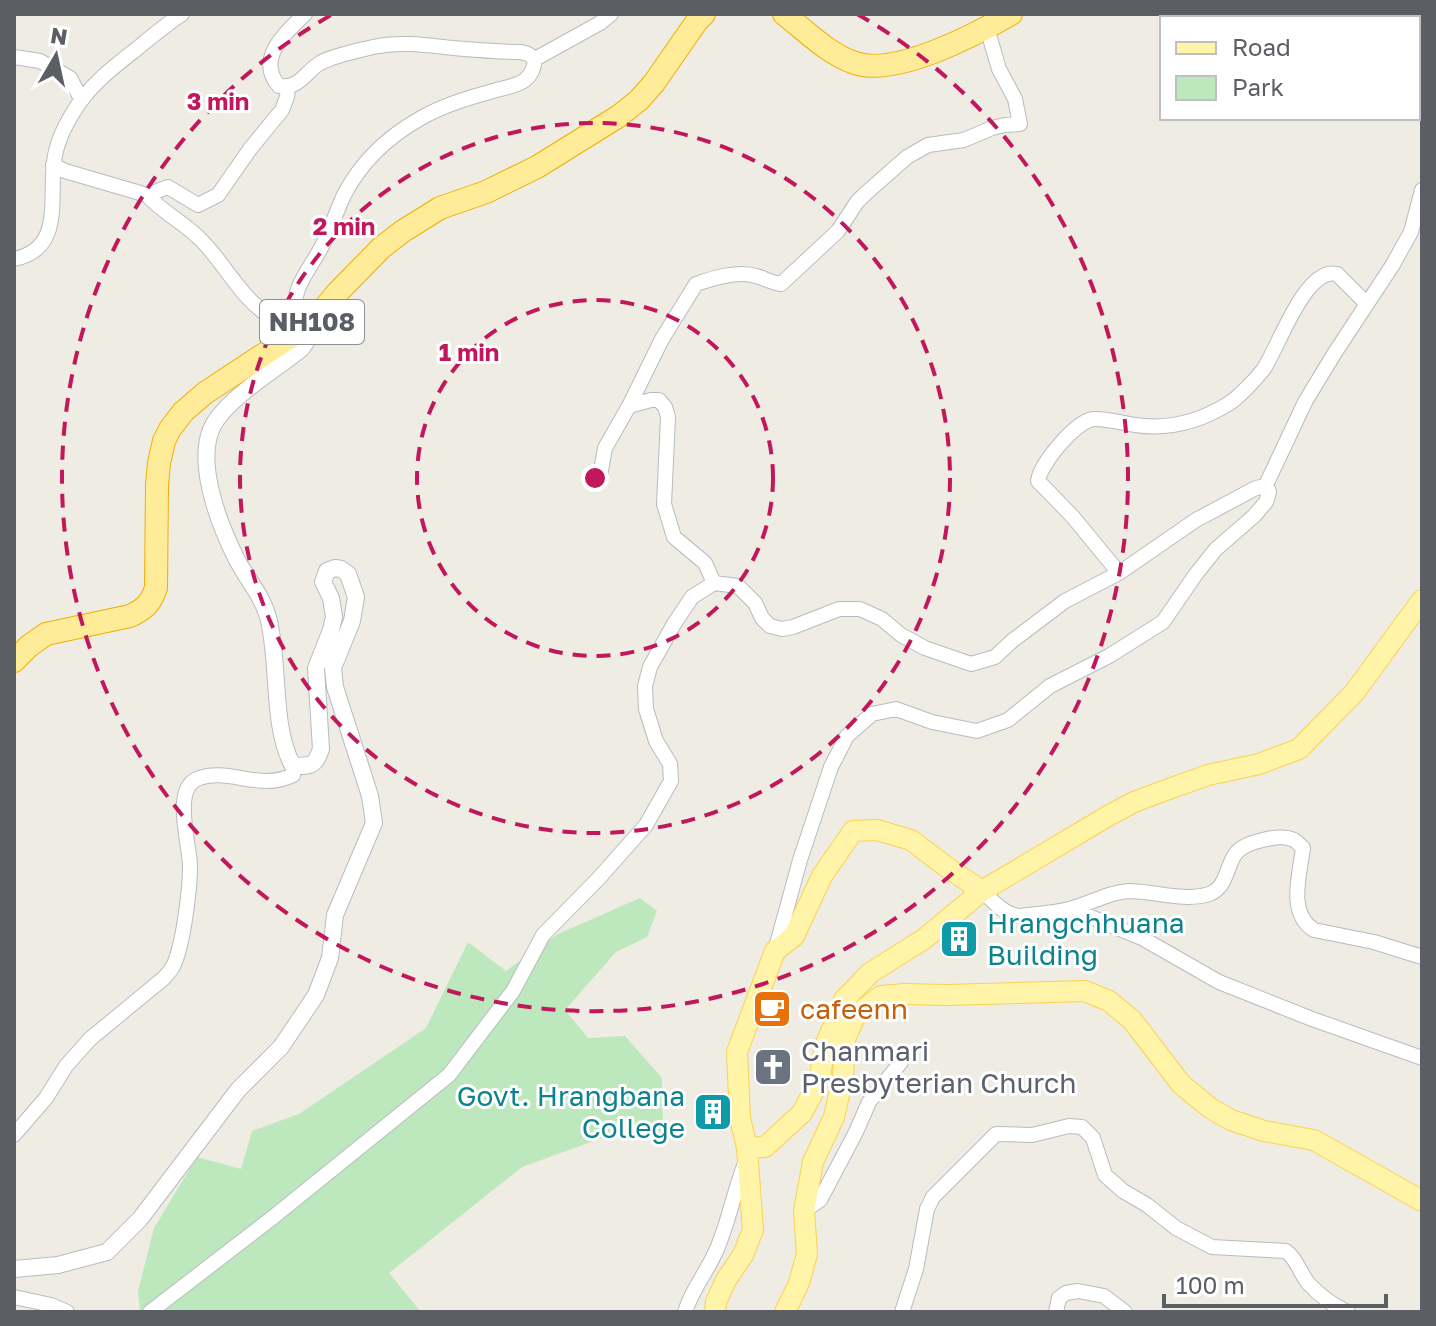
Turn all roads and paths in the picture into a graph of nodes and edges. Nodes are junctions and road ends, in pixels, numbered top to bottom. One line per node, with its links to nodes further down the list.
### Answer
1 (182, 14): 11 (street)
2 (305, 14): 10 (street)
3 (611, 14): 9 (street)
4 (704, 14): 17 (highway, NH108)
5 (784, 14): 7 (highway)
6 (1011, 14): 7 (highway)
7 (987, 28): 18 (street)
8 (14, 57): 11 (street)
9 (535, 59): 10 (street); 17 (street)
10 (288, 87): 14 (street)
11 (81, 99): 12 (street)
12 (53, 165): 14 (street); 15 (street)
13 (1422, 190): 16 (street)
14 (147, 195): 17 (street)
15 (14, 259)
16 (1367, 304): 20 (street); 21 (street)
17 (302, 329): 24 (highway, NH108); 25 (street)
18 (629, 406): 19 (street); 22 (street)
19 (599, 482)
20 (1265, 487): 21 (street); 28 (street)
21 (1119, 573): 22 (street)
22 (714, 583): 39 (street)
23 (1422, 600): 26 (main road)
24 (14, 661)
25 (293, 766): 32 (street); 36 (street)
26 (982, 891): 27 (street); 28 (main road); 33 (main road)
27 (1071, 909): 29 (street); 30 (street)
28 (775, 951): 33 (main road)
29 (1422, 957)
30 (1422, 1058)
31 (901, 1062): 35 (street)
32 (14, 1135)
33 (748, 1153): 40 (street); 41 (main road)
34 (1422, 1201): 35 (main road)
35 (804, 1211): 42 (main road)
36 (14, 1269)
37 (14, 1297): 38 (street)
38 (67, 1312)
39 (150, 1312)
40 (685, 1312)
41 (715, 1312)
42 (785, 1312)
43 (902, 1312): 46 (street)
44 (1056, 1312): 45 (street)
45 (1125, 1312)
46 (1348, 1312)

